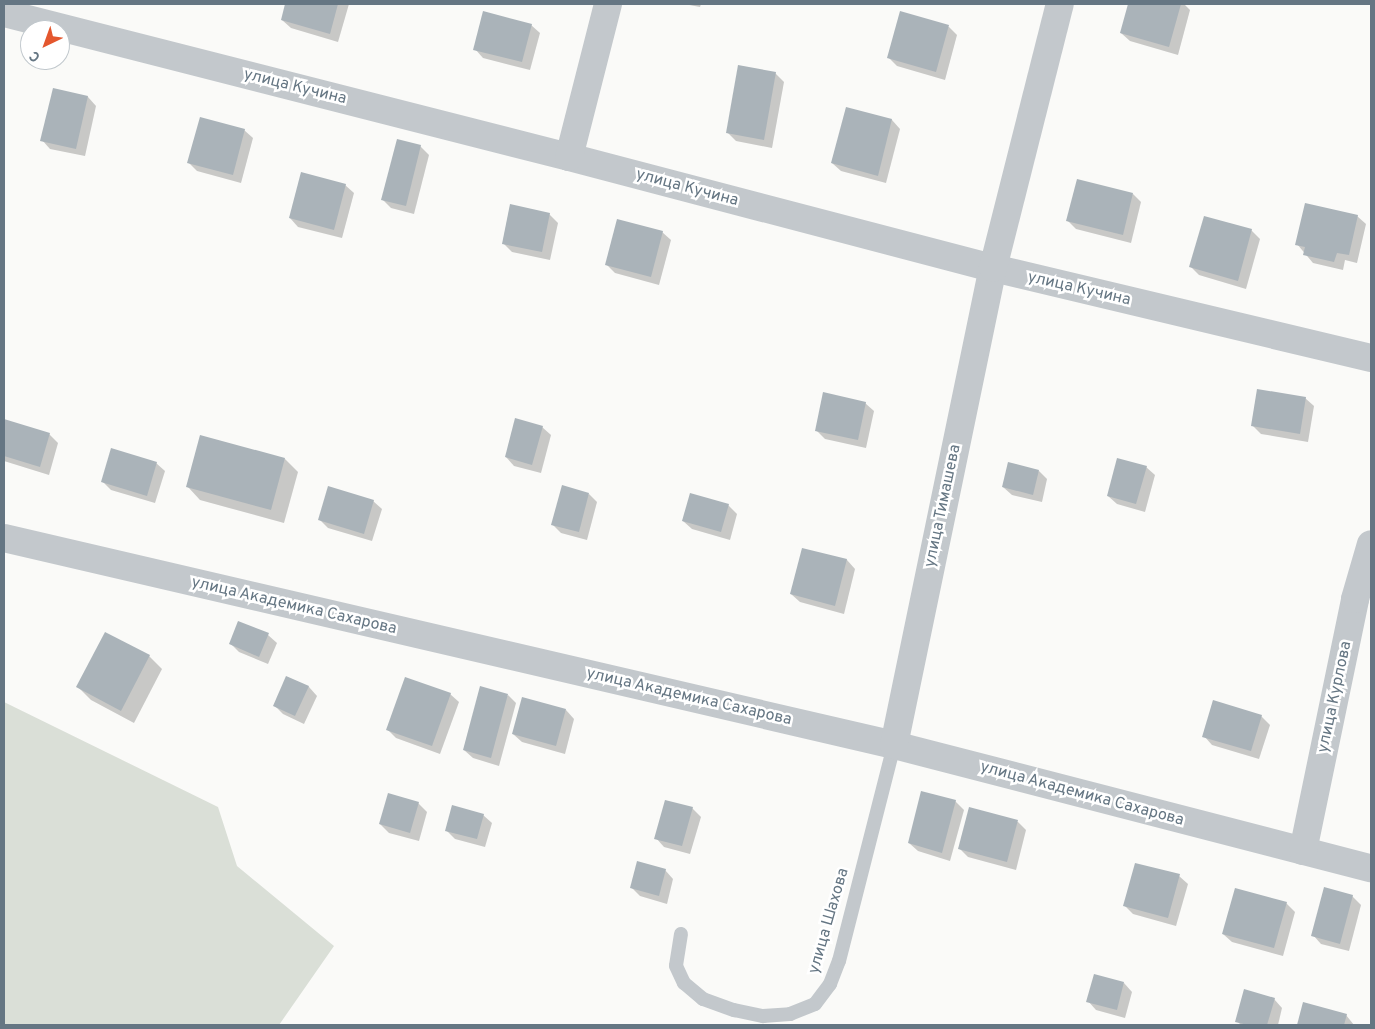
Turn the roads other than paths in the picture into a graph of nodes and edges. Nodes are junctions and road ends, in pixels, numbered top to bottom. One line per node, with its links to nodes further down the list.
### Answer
1 (608, 4): 4 (street)
2 (1060, 4): 5 (street, улица Тимашева)
3 (4, 13): 4 (street, улица Кучина)
4 (569, 157): 5 (street, улица Кучина)
5 (993, 268): 6 (street, улица Кучина); 9 (street, улица Тимашева)
6 (1371, 358)
7 (4, 538): 9 (street, улица Академика Сахарова)
8 (1371, 544): 10 (street, улица Курлова)
9 (894, 745): 10 (street, улица Академика Сахарова); 12 (lane, улица Шахова)
10 (1303, 851): 11 (street, улица Академика Сахарова)
11 (1371, 868)
12 (681, 934)

